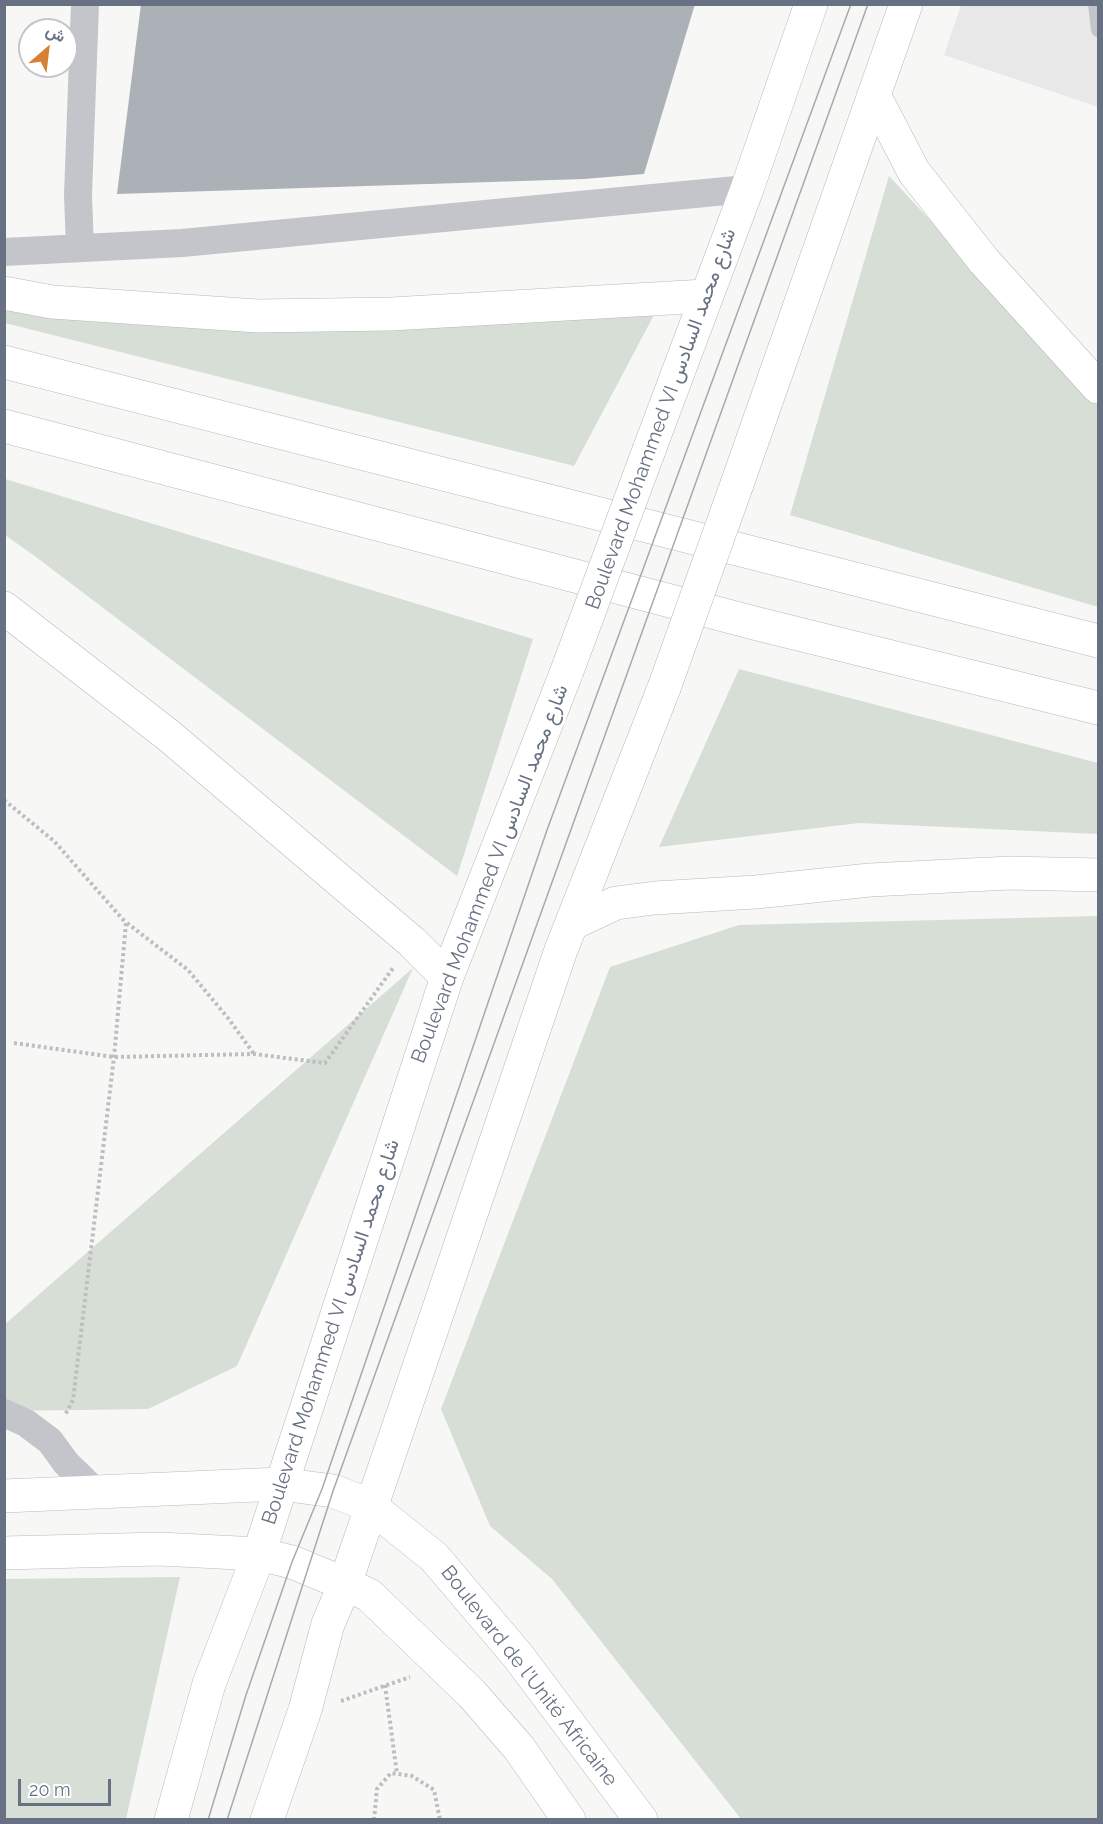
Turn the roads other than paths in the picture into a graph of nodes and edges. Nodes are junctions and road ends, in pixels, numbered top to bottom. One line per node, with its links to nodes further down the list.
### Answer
1 (85, 4): 8 (street)
2 (812, 4): 7 (main road, Boulevard Mohammed VI شارع محمد السادس)
3 (906, 4): 6 (main road)
4 (1095, 4): 5 (lane)
5 (1098, 30)
6 (874, 95): 13 (main road); 19 (main road, bridge)
7 (747, 189): 8 (street); 11 (main road, Boulevard Mohammed VI شارع محمد السادس)
8 (80, 248): 9 (street)
9 (4, 252)
10 (4, 293): 11 (main road)
11 (705, 296): 20 (main road, Boulevard Mohammed VI شارع محمد السادس, bridge)
12 (4, 362): 16 (main road)
13 (1098, 387)
14 (4, 426): 17 (main road)
15 (4, 608): 20 (main road)
16 (1098, 641)
17 (1098, 708)
18 (1098, 875): 19 (main road)
19 (573, 923): 25 (main road)
20 (447, 977): 22 (main road, Boulevard Mohammed VI شارع محمد السادس)
21 (4, 1413): 23 (street)
22 (281, 1484): 23 (main road, Boulevard de l'Unité Africaine); 25 (main road, Boulevard de l'Unité Africaine); 27 (main road, Boulevard Mohammed VI شارع محمد السادس)
23 (97, 1493): 24 (main road, Boulevard de l'Unité Africaine)
24 (4, 1496)
25 (369, 1505): 28 (main road); 32 (main road, Boulevard de l'Unité Africaine)
26 (4, 1552): 27 (main road)
27 (259, 1554): 28 (main road); 29 (main road, Boulevard Mohammed VI شارع محمد السادس)
28 (345, 1584): 30 (main road); 31 (main road)
29 (171, 1820)
30 (267, 1820)
31 (569, 1820)
32 (641, 1820)

